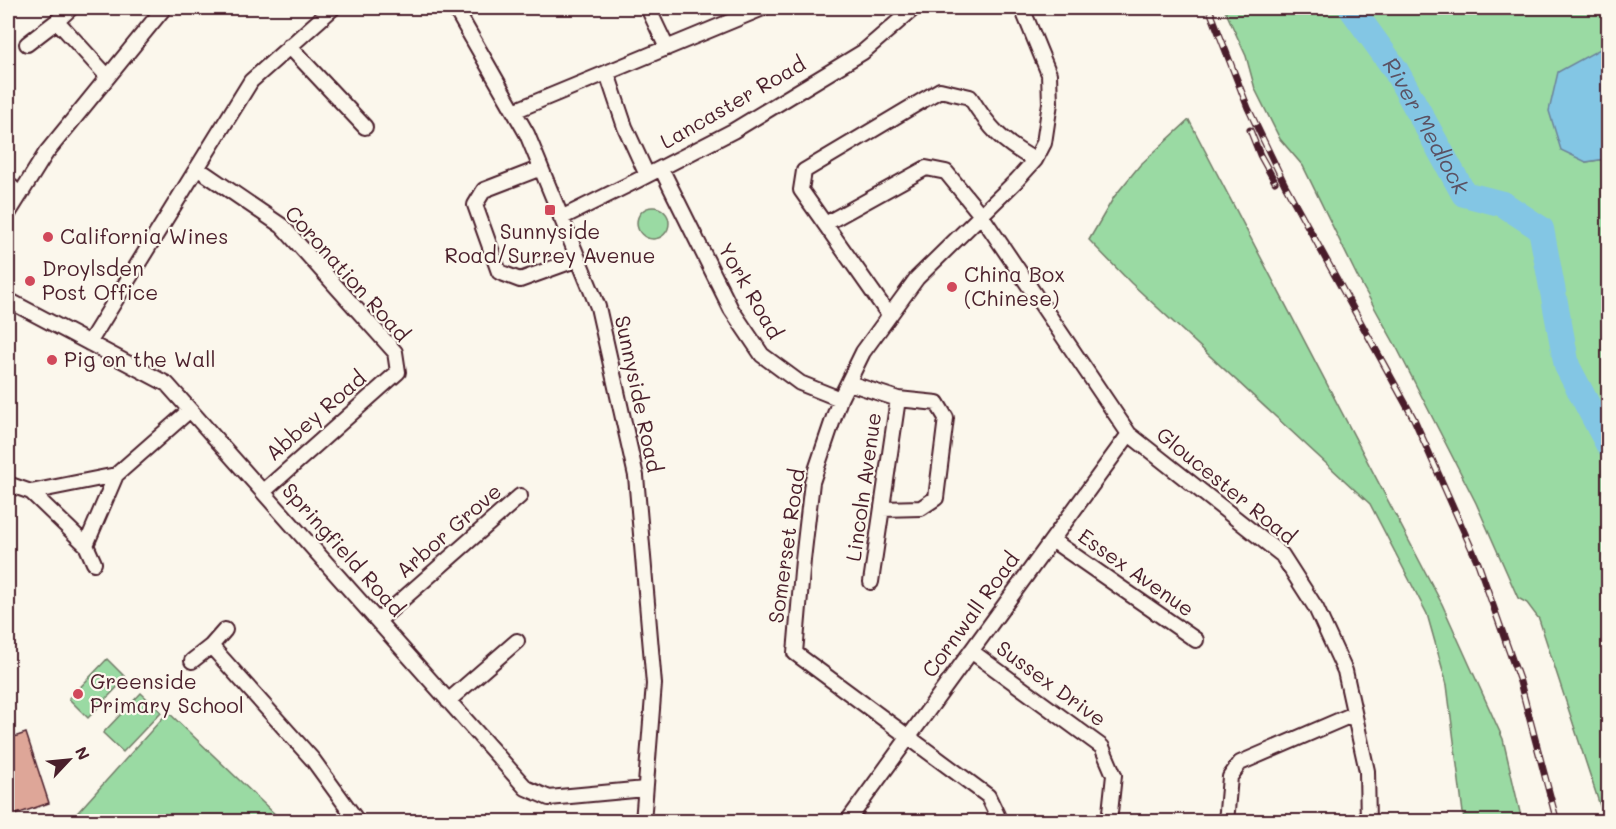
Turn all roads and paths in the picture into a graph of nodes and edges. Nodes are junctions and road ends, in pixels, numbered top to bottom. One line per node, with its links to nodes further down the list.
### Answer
1 (71, 8): 9 (street)
2 (164, 8): 14 (street)
3 (333, 8): 11 (street)
4 (455, 8): 15 (street, Sunnyside Road)
5 (648, 8): 12 (street)
6 (763, 8): 12 (street)
7 (1022, 8): 17 (street, Somerset Road)
8 (907, 10): 20 (street, Lancaster Road)
9 (57, 21): 10 (street); 14 (street)
10 (27, 44)
11 (289, 46): 16 (street); 18 (street)
12 (667, 48): 13 (street)
13 (608, 73): 15 (street); 21 (street)
14 (108, 76): 23 (street)
15 (514, 111): 19 (street, Sunnyside Road)
16 (365, 127)
17 (1035, 160): 25 (street, Somerset Road); 27 (street)
18 (197, 168): 31 (street); 32 (street, Coronation Road)
19 (541, 168): 26 (street, Sunnyside Road); 28 (street)
20 (661, 168): 21 (street, Lancaster Road); 34 (street, York Road)
21 (647, 175): 26 (street, Lancaster Road)
22 (8, 184): 23 (street)
23 (20, 195): 24 (street)
24 (8, 214)
25 (981, 215): 27 (street, Gloucester Road); 30 (street, Somerset Road); 37 (street, Gloucester Road)
26 (561, 218): 28 (street, Sunnyside Road)
27 (825, 224): 30 (street)
28 (578, 259): 58 (street, Sunnyside Road)
29 (8, 300): 31 (street, Springfield Road)
30 (889, 315): 33 (street, Somerset Road)
31 (89, 343): 36 (street, Springfield Road)
32 (398, 372): 41 (street, Abbey Road)
33 (849, 383): 34 (street, Somerset Road); 35 (street)
34 (840, 399): 57 (street, Somerset Road)
35 (898, 399): 43 (street, Lincoln Avenue); 43 (street)
36 (190, 410): 38 (street); 41 (street, Springfield Road)
37 (1129, 434): 44 (street, Cornwall Road); 56 (street, Gloucester Road)
38 (116, 476): 40 (street); 45 (street)
39 (8, 484): 40 (street)
40 (31, 492): 45 (street)
41 (263, 492): 48 (street, Springfield Road)
42 (520, 496): 48 (street, Arbor Grove)
43 (882, 509): 47 (street, Lincoln Avenue)
44 (1052, 540): 51 (street, Essex Avenue); 53 (street, Cornwall Road)
45 (86, 545): 46 (street)
46 (94, 563)
47 (871, 582)
48 (378, 621): 55 (street, Springfield Road)
49 (225, 630): 52 (street)
50 (517, 640): 55 (street)
51 (1196, 640)
52 (211, 646): 54 (street); 59 (street)
53 (971, 651): 57 (street, Cornwall Road); 63 (street, Sussex Drive)
54 (192, 661)
55 (448, 701): 58 (street, Springfield Road)
56 (1354, 714): 64 (street); 65 (street, Gloucester Road)
57 (909, 736): 61 (street, Cornwall Road); 62 (street, Somerset Road)
58 (645, 789): 60 (street, Sunnyside Road)
59 (355, 821)
60 (643, 822)
61 (847, 822)
62 (996, 822)
63 (1109, 822)
64 (1226, 822)
65 (1368, 822)

